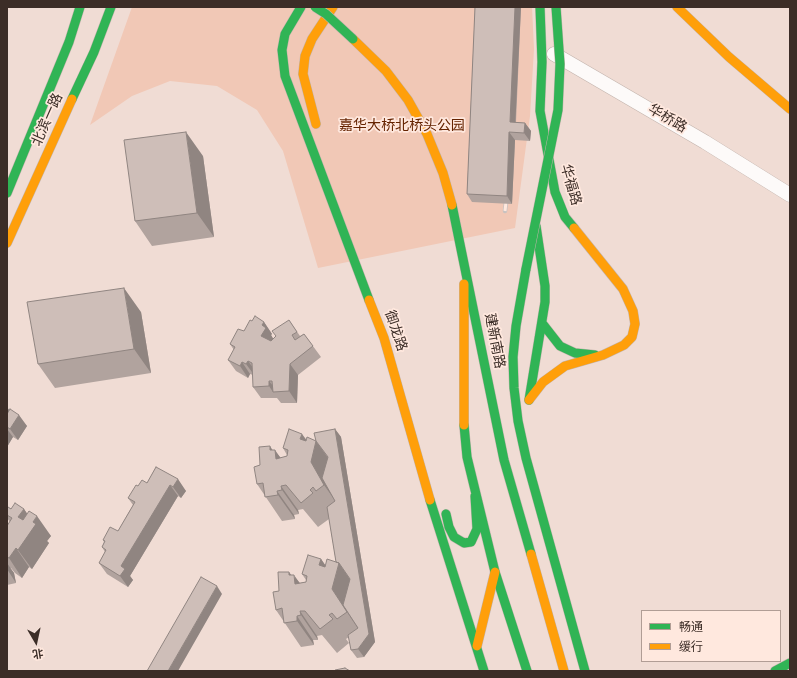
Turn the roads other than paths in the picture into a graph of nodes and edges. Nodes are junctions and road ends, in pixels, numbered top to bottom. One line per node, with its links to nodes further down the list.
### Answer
1 (80, 7): 12 (main road, 北滨一路)
2 (112, 7): 15 (main road, 北滨一路)
3 (302, 7): 24 (main road, 御龙路)
4 (315, 7): 16 (main road, 建新南路, bridge)
5 (333, 7): 11 (main road)
6 (540, 7): 9 (main road, 华福路)
7 (556, 7): 14 (main road, 建新南路, bridge)
8 (677, 7): 10 (main road)
9 (542, 47): 13 (street, 华桥路); 18 (main road, 华福路)
10 (787, 107)
11 (319, 131)
12 (7, 192)
13 (790, 195)
14 (535, 218): 17 (main road, 建新南路, bridge); 20 (main road, 建新南路, bridge)
15 (7, 243)
16 (464, 260): 21 (main road); 29 (main road, 建新南路)
17 (542, 323): 18 (main road, 华福路); 19 (main road, 建新南路)
18 (603, 355): 19 (main road, 华福路)
19 (529, 400): 20 (main road, 建新南路)
20 (526, 458): 25 (main road, 建新南路)
21 (475, 496): 22 (main road); 23 (main road)
22 (443, 505)
23 (495, 572): 24 (main road); 28 (main road)
24 (477, 646): 27 (main road, 御龙路)
25 (580, 656): 30 (main road, 建新南路); 31 (main road)
26 (790, 663): 32 (main road)
27 (484, 671)
28 (527, 671)
29 (564, 671)
30 (585, 671)
31 (589, 671)
32 (775, 671)

